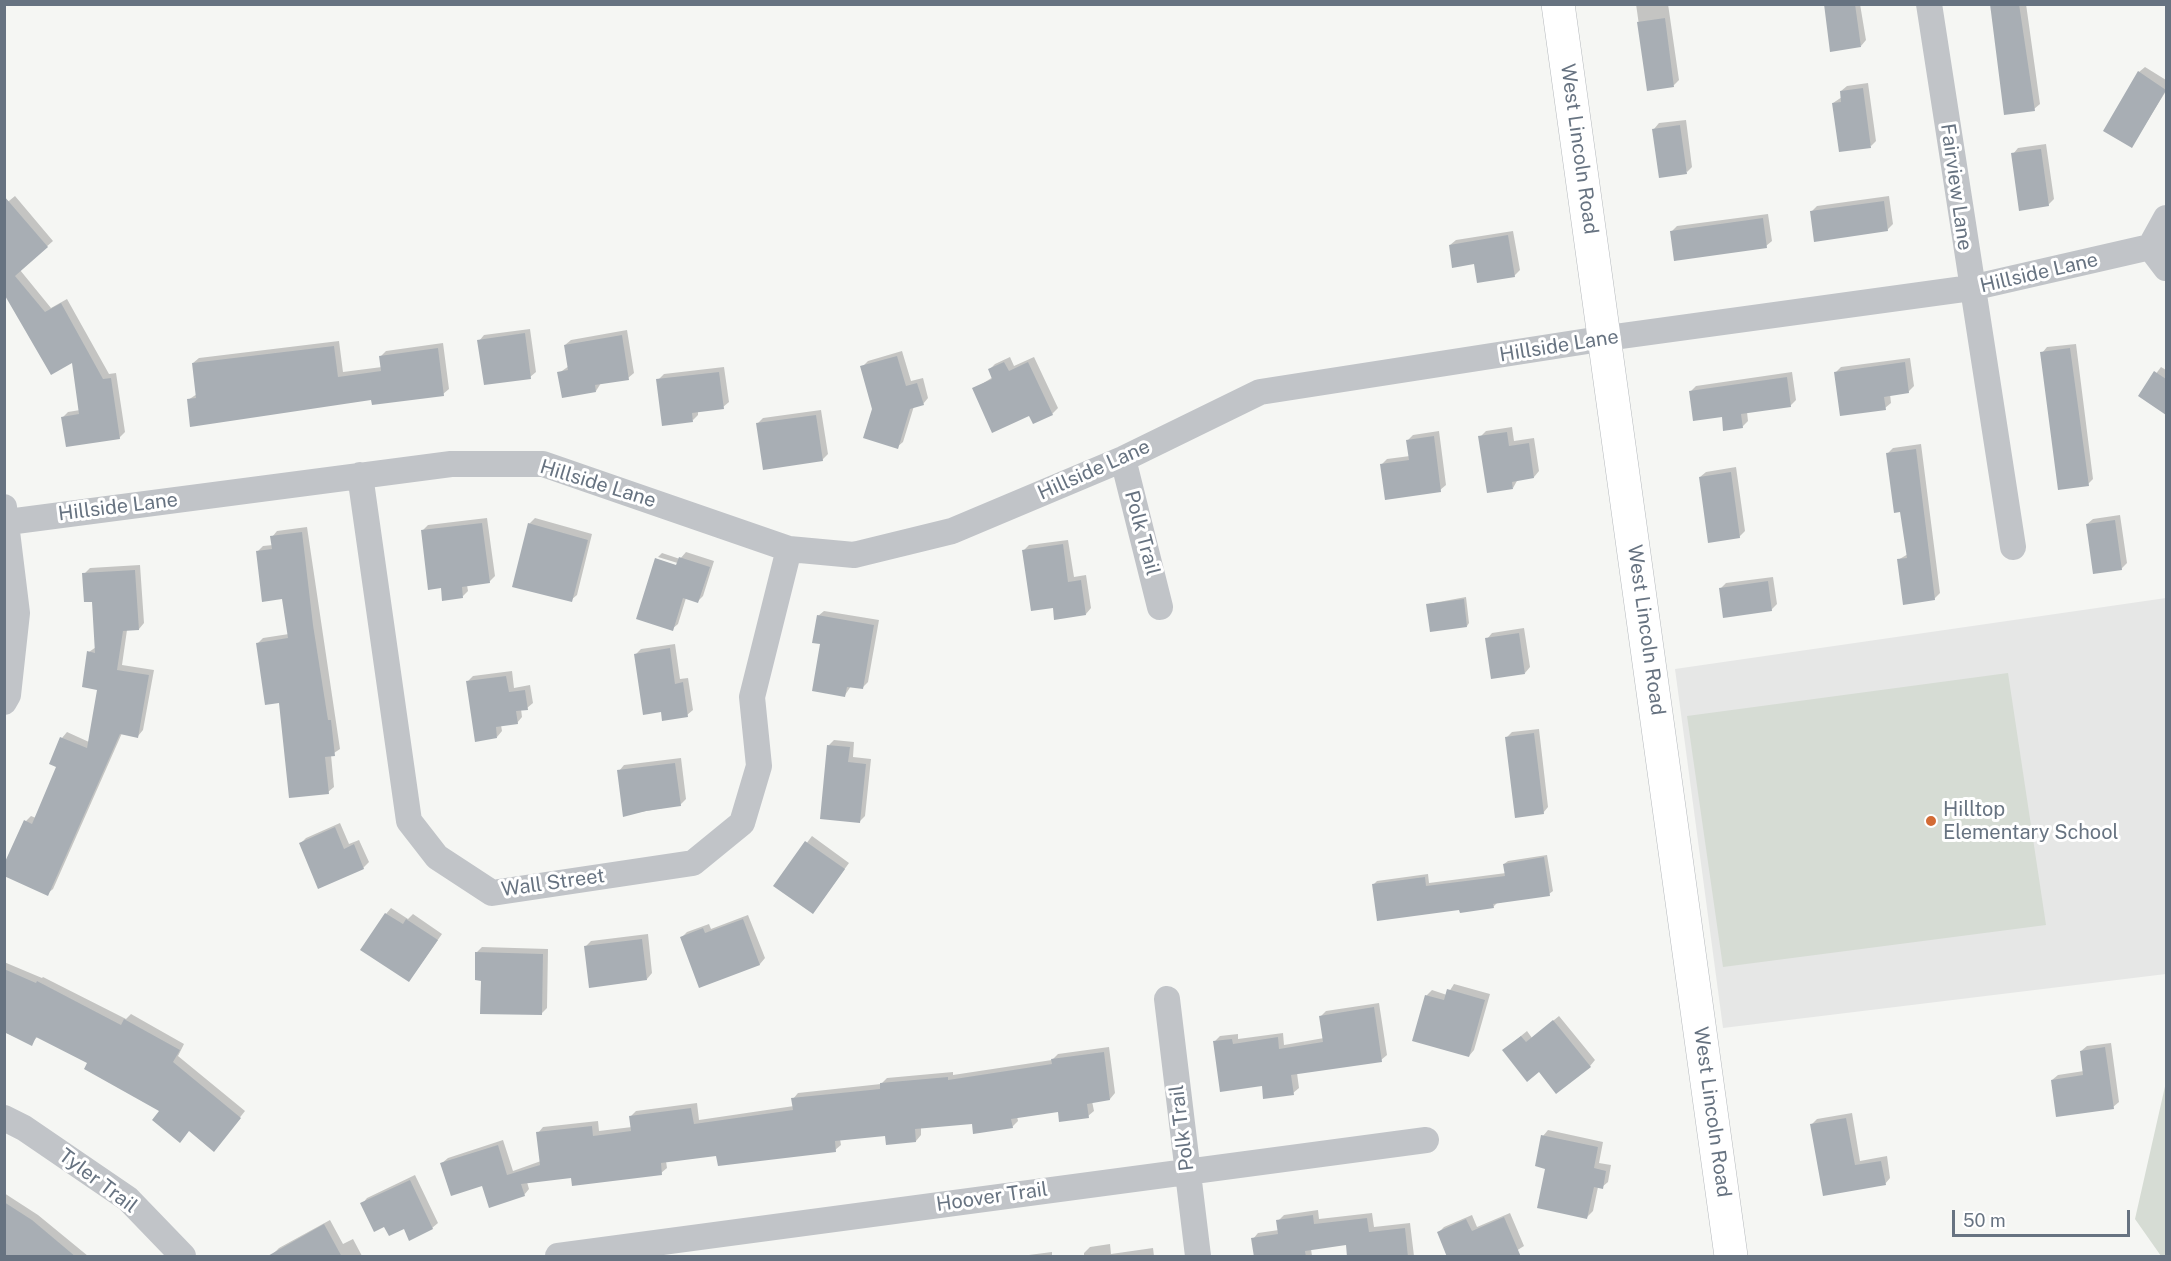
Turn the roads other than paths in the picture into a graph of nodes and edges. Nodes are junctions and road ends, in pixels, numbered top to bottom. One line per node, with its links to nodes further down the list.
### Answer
1 (1558, 4): 7 (street, West Lincoln Road)
2 (1929, 4): 6 (street, Fairview Lane)
3 (2166, 218): 4 (street)
4 (2150, 247): 5 (street); 6 (street, Hillside Lane)
5 (2166, 268)
6 (1971, 288): 7 (street, Hillside Lane); 11 (street, Fairview Lane)
7 (1606, 338): 8 (street, Hillside Lane); 22 (street, West Lincoln Road)
8 (1123, 459): 12 (street, Hillside Lane); 13 (street, Polk Trail)
9 (360, 476): 10 (street, Hillside Lane); 12 (street, Hillside Lane); 12 (street, Wall Street)
10 (6, 514): 14 (street)
11 (2013, 547)
12 (789, 549)
13 (1160, 607)
14 (4, 702)
15 (1167, 999): 18 (street, Polk Trail)
16 (4, 1118): 19 (street, Tyler Trail)
17 (1426, 1140): 18 (street, Hoover Trail)
18 (1187, 1170): 20 (street, Hoover Trail); 21 (street, Polk Trail)
19 (183, 1257)
20 (558, 1257)
21 (1198, 1257)
22 (1731, 1257)

